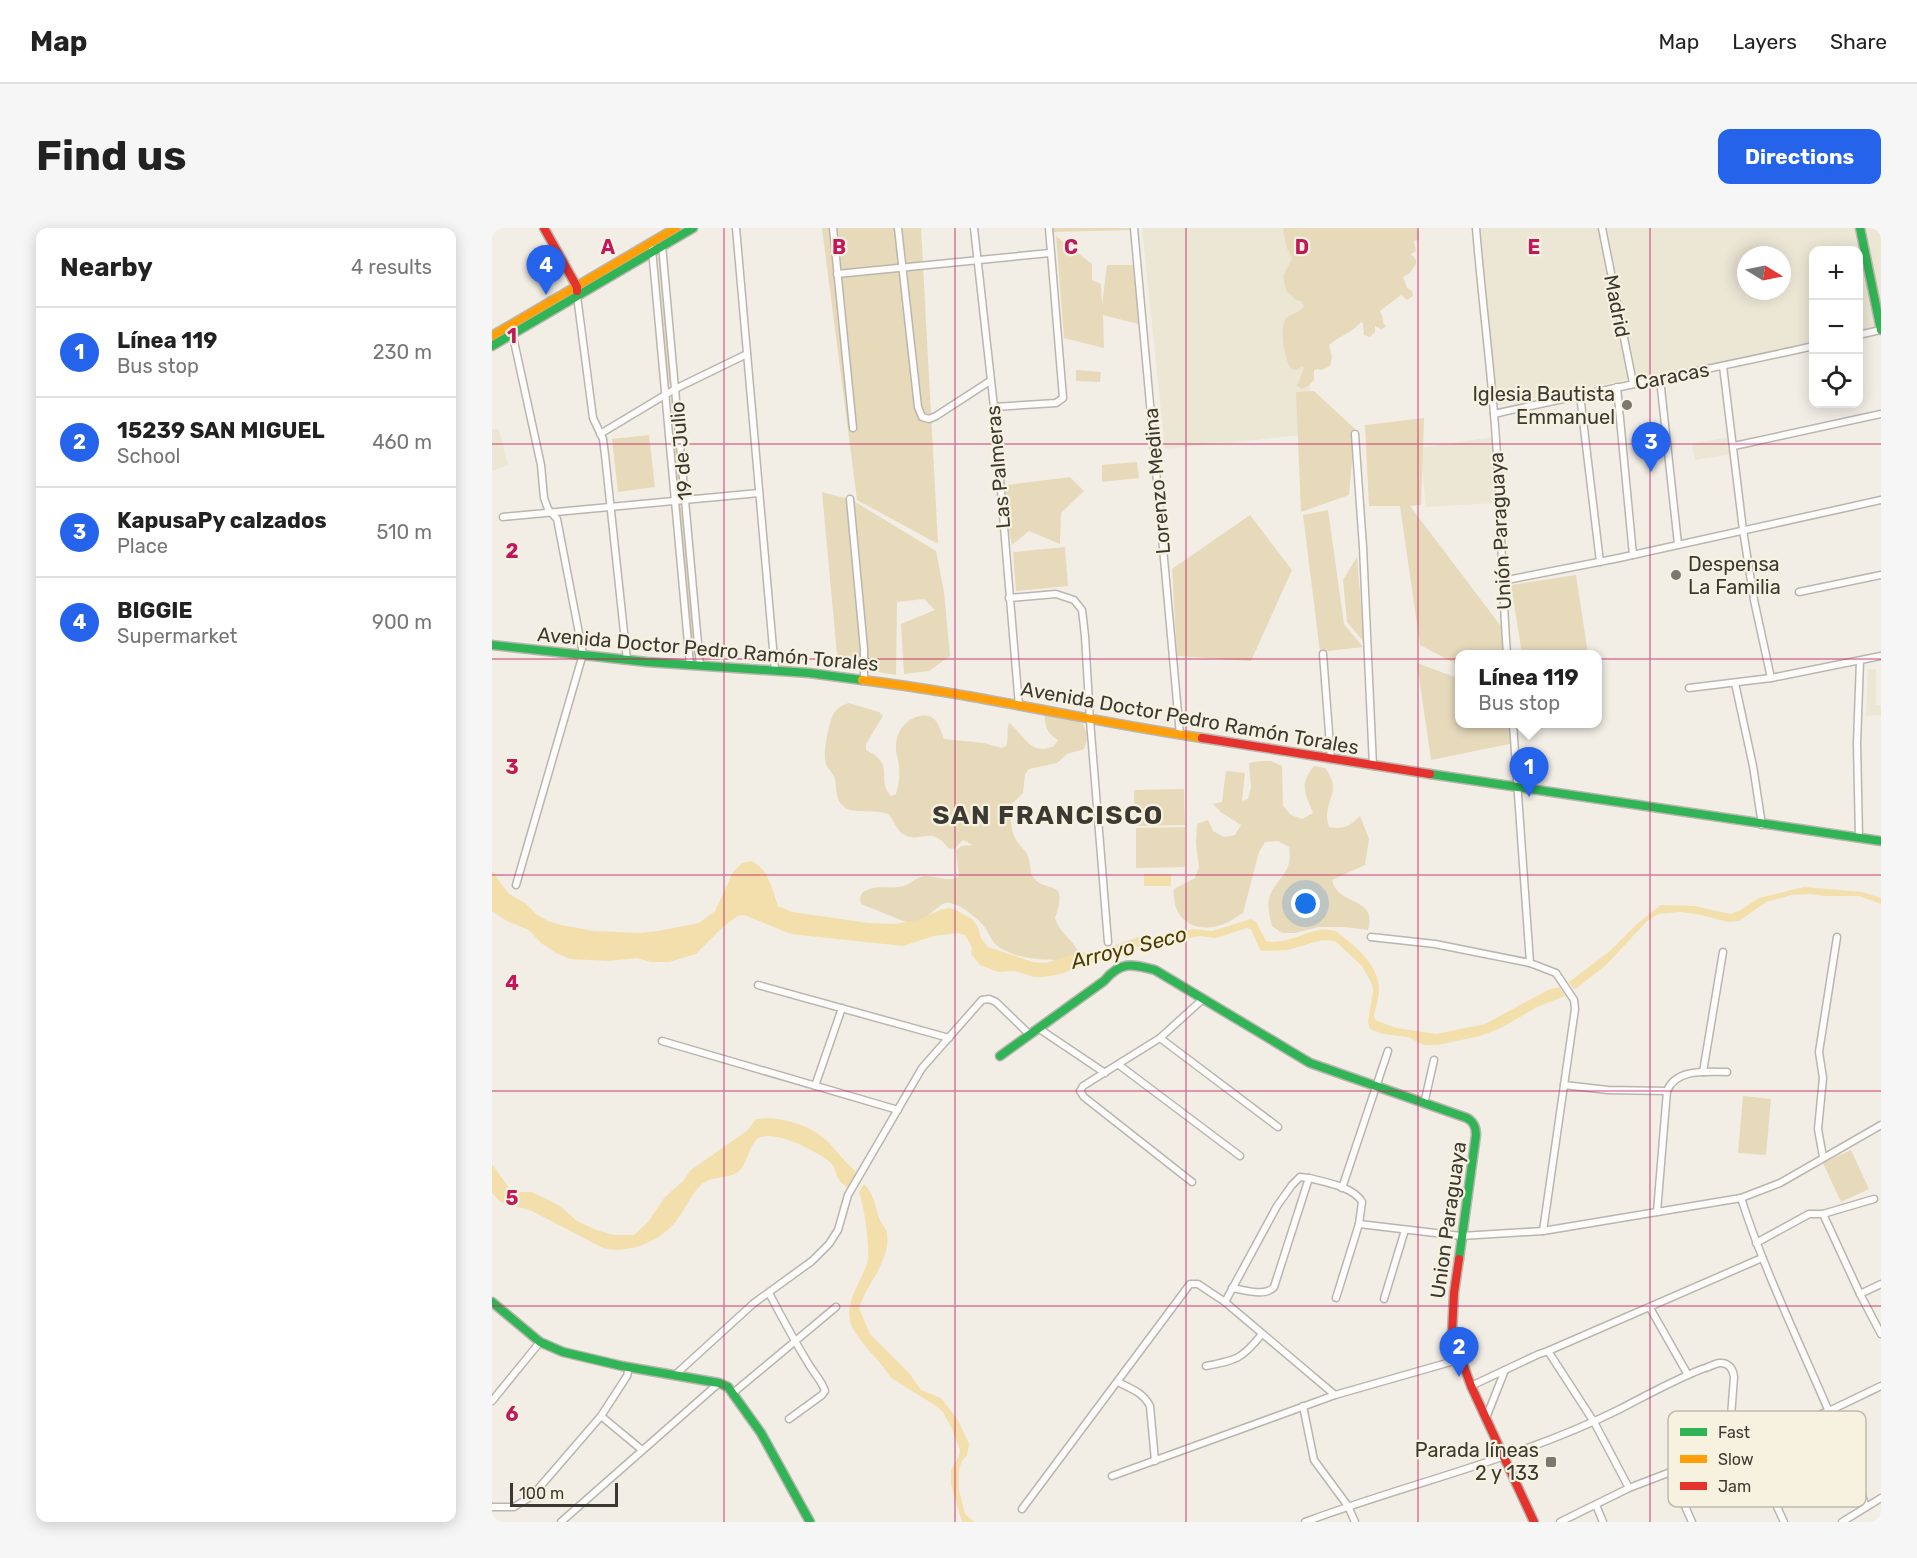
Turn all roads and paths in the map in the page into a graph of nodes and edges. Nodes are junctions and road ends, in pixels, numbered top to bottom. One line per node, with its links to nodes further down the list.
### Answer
1 (544, 228): 19 (street)
2 (676, 228): 13 (street)
3 (693, 228): 13 (street)
4 (736, 228): 27 (street)
5 (833, 228): 18 (street)
6 (897, 228): 17 (street)
7 (974, 228): 16 (street, Las Palmeras)
8 (1049, 228): 15 (street)
9 (1134, 228): 76 (street, Lorenzo Medina)
10 (1476, 228): 37 (street, Unión Paraguaya)
11 (1602, 228): 31 (street, Madrid)
12 (1860, 228): 20 (street)
13 (662, 242): 14 (street); 33 (street, 19 de Julio)
14 (652, 247): 19 (street); 34 (street, 19 de Julio)
15 (1050, 253): 16 (street); 36 (street)
16 (978, 260): 17 (street); 30 (street, Las Palmeras)
17 (902, 267): 18 (street); 30 (street)
18 (837, 274): 39 (street)
19 (577, 291): 22 (street); 40 (street)
20 (1879, 307): 23 (street)
21 (492, 330): 25 (street)
22 (511, 330): 25 (street); 49 (street)
23 (1881, 330): 24 (street)
24 (1863, 334)
25 (493, 341)
26 (1809, 347): 28 (street, Caracas)
27 (747, 354): 33 (street); 43 (street)
28 (1723, 366): 29 (street, Caracas); 42 (street)
29 (1660, 379): 31 (street, Caracas); 52 (street)
30 (990, 381): 36 (street, Las Palmeras)
31 (1633, 383): 32 (street, Caracas)
32 (1617, 387): 35 (street, Caracas); 53 (street)
33 (675, 390): 34 (street); 44 (street, 19 de Julio)
34 (665, 395): 40 (street); 46 (street, 19 de Julio)
35 (1580, 395): 37 (street, Caracas); 54 (street)
36 (994, 407): 58 (street, Las Palmeras)
37 (1494, 414): 56 (street, Unión Paraguaya)
38 (1881, 414): 42 (street)
39 (853, 428)
40 (600, 434): 48 (street)
41 (1355, 434): 78 (street)
42 (1734, 446): 51 (street)
43 (759, 493): 44 (street); 68 (street)
44 (685, 499): 46 (street); 67 (street, 19 de Julio)
45 (850, 499): 70 (street)
46 (675, 500): 48 (street); 66 (street, 19 de Julio)
47 (1881, 500): 51 (street)
48 (610, 507): 49 (street); 64 (street)
49 (550, 512): 50 (street); 61 (street)
50 (503, 517)
51 (1743, 530): 52 (street); 69 (street)
52 (1678, 544): 53 (street)
53 (1633, 555): 54 (street)
54 (1600, 562): 56 (street)
55 (1881, 576): 57 (street)
56 (1502, 581): 60 (street, Unión Paraguaya)
57 (1799, 592)
58 (1009, 598): 73 (street, Las Palmeras); 74 (street)
59 (492, 645): 61 (street, Avenida Doctor Pedro Ramón Torales)
60 (1508, 650)
61 (584, 654): 64 (street, Avenida Doctor Pedro Ramón Torales); 83 (street)
62 (1323, 654): 77 (street)
63 (1881, 656): 65 (street)
64 (627, 660): 66 (street, Avenida Doctor Pedro Ramón Torales)
65 (1860, 661): 69 (street); 81 (street)
66 (690, 665): 67 (street, Avenida Doctor Pedro Ramón Torales)
67 (700, 666): 68 (street, Avenida Doctor Pedro Ramón Torales)
68 (775, 671): 70 (street, Avenida Doctor Pedro Ramón Torales)
69 (1772, 678): 71 (street)
70 (864, 680): 73 (street, Avenida Doctor Pedro Ramón Torales)
71 (1735, 683): 72 (street); 80 (street)
72 (1689, 688)
73 (1019, 706): 74 (street, Avenida Doctor Pedro Ramón Torales)
74 (1090, 720): 76 (street, Avenida Doctor Pedro Ramón Torales); 86 (street)
75 (1513, 728): 79 (street)
76 (1180, 735): 77 (street, Avenida Doctor Pedro Ramón Torales)
77 (1331, 759): 78 (street, Avenida Doctor Pedro Ramón Torales)
78 (1373, 766): 79 (street, Avenida Doctor Pedro Ramón Torales)
79 (1518, 788): 80 (street, Avenida Doctor Pedro Ramón Torales); 88 (street)
80 (1762, 825): 81 (street, Avenida Doctor Pedro Ramón Torales)
81 (1859, 838): 82 (street, Avenida Doctor Pedro Ramón Torales)
82 (1881, 841)
83 (516, 885)
84 (1371, 937): 88 (street)
85 (1837, 937): 113 (street)
86 (1108, 942)
87 (1723, 952): 101 (street)
88 (1530, 963): 104 (street)
89 (758, 985): 91 (street)
90 (1203, 999): 92 (street); 95 (street); 106 (street)
91 (843, 1008): 94 (street); 105 (street)
92 (1038, 1028): 93 (street); 103 (street)
93 (1029, 1034): 94 (street); 98 (street)
94 (949, 1038): 109 (street)
95 (1160, 1038): 100 (street); 111 (street)
96 (662, 1041): 105 (street)
97 (1388, 1051): 106 (street)
98 (1000, 1056)
99 (1434, 1060): 108 (street)
100 (1119, 1065): 103 (street); 112 (street)
101 (1703, 1072): 102 (street); 107 (street)
102 (1727, 1072)
103 (1105, 1073): 115 (street)
104 (1564, 1085): 107 (street); 123 (street)
105 (815, 1086): 109 (street)
106 (1376, 1087): 108 (street); 116 (street)
107 (1667, 1091): 119 (street)
108 (1424, 1104): 124 (street, Union Paraguaya)
109 (898, 1110): 129 (street)
110 (1881, 1125): 113 (street)
111 (1278, 1127)
112 (1240, 1156)
113 (1822, 1157): 117 (street)
114 (1309, 1178): 116 (street); 128 (street); 128 (street)
115 (1192, 1182)
116 (1342, 1188): 121 (street)
117 (1741, 1198): 119 (street); 125 (street)
118 (1874, 1199): 120 (street)
119 (1657, 1212): 123 (street)
120 (1823, 1214): 125 (street); 130 (street)
121 (1359, 1224): 122 (street); 131 (street)
122 (1406, 1230): 124 (street); 132 (street)
123 (1543, 1231): 124 (street)
124 (1461, 1236): 142 (street, Union Paraguaya)
125 (1756, 1243): 126 (street)
126 (1762, 1258): 136 (street); 157 (street)
127 (1881, 1284): 130 (street)
128 (1232, 1288): 134 (street)
129 (769, 1293): 140 (street); 146 (street)
130 (1860, 1294): 138 (street)
131 (1336, 1298)
132 (1384, 1299)
133 (492, 1302): 139 (street)
134 (1225, 1302): 137 (street); 148 (street)
135 (836, 1307): 140 (street)
136 (1650, 1308): 141 (street); 147 (street)
137 (1262, 1334): 143 (street); 153 (street)
138 (1881, 1334)
139 (540, 1342): 144 (street); 154 (street)
140 (795, 1343): 152 (street); 160 (street)
141 (1548, 1351): 145 (street); 161 (street)
142 (1461, 1359): 150 (street, Union Paraguaya); 153 (street)
143 (1206, 1366)
144 (629, 1367): 146 (street); 158 (street)
145 (1505, 1370): 150 (street); 159 (street)
146 (675, 1375): 149 (street)
147 (1688, 1375): 156 (street); 161 (street)
148 (1118, 1382): 164 (street); 175 (street)
149 (719, 1383): 152 (street); 162 (street)
150 (1472, 1386): 159 (street, Union Paraguaya)
151 (1881, 1386): 157 (street)
152 (733, 1393): 177 (street)
153 (1335, 1395): 155 (street)
154 (492, 1401)
155 (1303, 1406): 164 (street); 170 (street)
156 (1731, 1411)
157 (1829, 1411)
158 (601, 1416): 162 (street); 171 (street)
159 (1486, 1418): 163 (street, Union Paraguaya)
160 (789, 1419)
161 (1594, 1422): 163 (street); 167 (street)
162 (642, 1450): 176 (street)
163 (1505, 1456): 170 (street); 180 (street, Union Paraguaya)
164 (1155, 1461): 166 (street)
165 (1668, 1473): 167 (street)
166 (1112, 1476)
167 (1629, 1488): 169 (street)
168 (1881, 1498): 174 (street)
169 (1596, 1505): 181 (street); 182 (street)
170 (1348, 1506): 178 (street); 179 (street)
171 (492, 1507)
172 (1685, 1507): 183 (street)
173 (1777, 1507): 184 (street)
174 (1866, 1507): 185 (street)
175 (1022, 1509)
176 (561, 1522)
177 (810, 1522)
178 (1305, 1522)
179 (1355, 1522)
180 (1534, 1522)
181 (1560, 1522)
182 (1603, 1522)
183 (1692, 1522)
184 (1784, 1522)
185 (1842, 1522)

